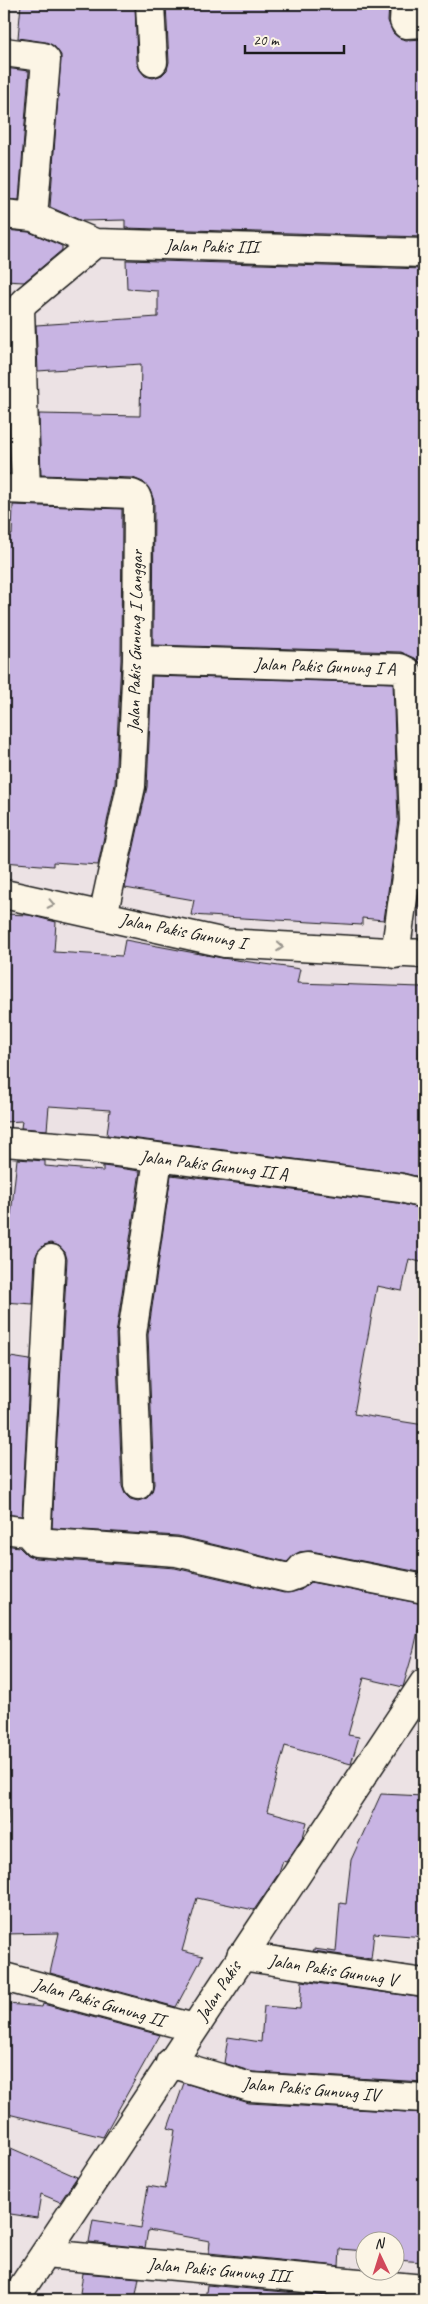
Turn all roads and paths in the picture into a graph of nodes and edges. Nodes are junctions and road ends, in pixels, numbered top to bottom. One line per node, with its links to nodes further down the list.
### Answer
1 (150, 4): 5 (street)
2 (405, 4): 3 (street)
3 (424, 23)
4 (4, 52): 7 (street)
5 (153, 62)
6 (4, 214): 7 (street, Jalan Pakis III)
7 (33, 217): 8 (street, Jalan Pakis III)
8 (94, 243): 9 (street, Jalan Pakis III); 10 (street)
9 (424, 253)
10 (15, 490): 11 (street, Jalan Pakis Gunung I Langgar)
11 (137, 660): 12 (street, Jalan Pakis Gunung I A); 14 (street, Jalan Pakis Gunung I Langgar)
12 (417, 688): 15 (street, Jalan Pakis Gunung I A)
13 (4, 894): 14 (street, Jalan Pakis Gunung I, one-way to 14)
14 (103, 916): 15 (street, Jalan Pakis Gunung I, one-way to 15)
15 (395, 954): 16 (street, Jalan Pakis Gunung I)
16 (424, 954)
17 (4, 1142): 18 (street, Jalan Pakis Gunung II A)
18 (158, 1158): 19 (street, Jalan Pakis Gunung II A); 21 (street)
19 (424, 1194)
20 (51, 1259): 23 (street)
21 (138, 1484)
22 (4, 1529): 23 (street)
23 (36, 1542): 24 (street)
24 (424, 1589)
25 (424, 1684): 26 (street, Jalan Pakis)
26 (241, 1956): 28 (street, Jalan Pakis Gunung V); 29 (street, Jalan Pakis)
27 (4, 1977): 29 (street, Jalan Pakis Gunung II)
28 (424, 1983)
29 (194, 2028): 30 (street, Jalan Pakis)
30 (170, 2063): 31 (street, Jalan Pakis Gunung IV); 32 (street, Jalan Pakis)
31 (424, 2098)
32 (44, 2254): 33 (street, Jalan Pakis Gunung III); 34 (street, Jalan Pakis)
33 (424, 2289)
34 (14, 2300)

